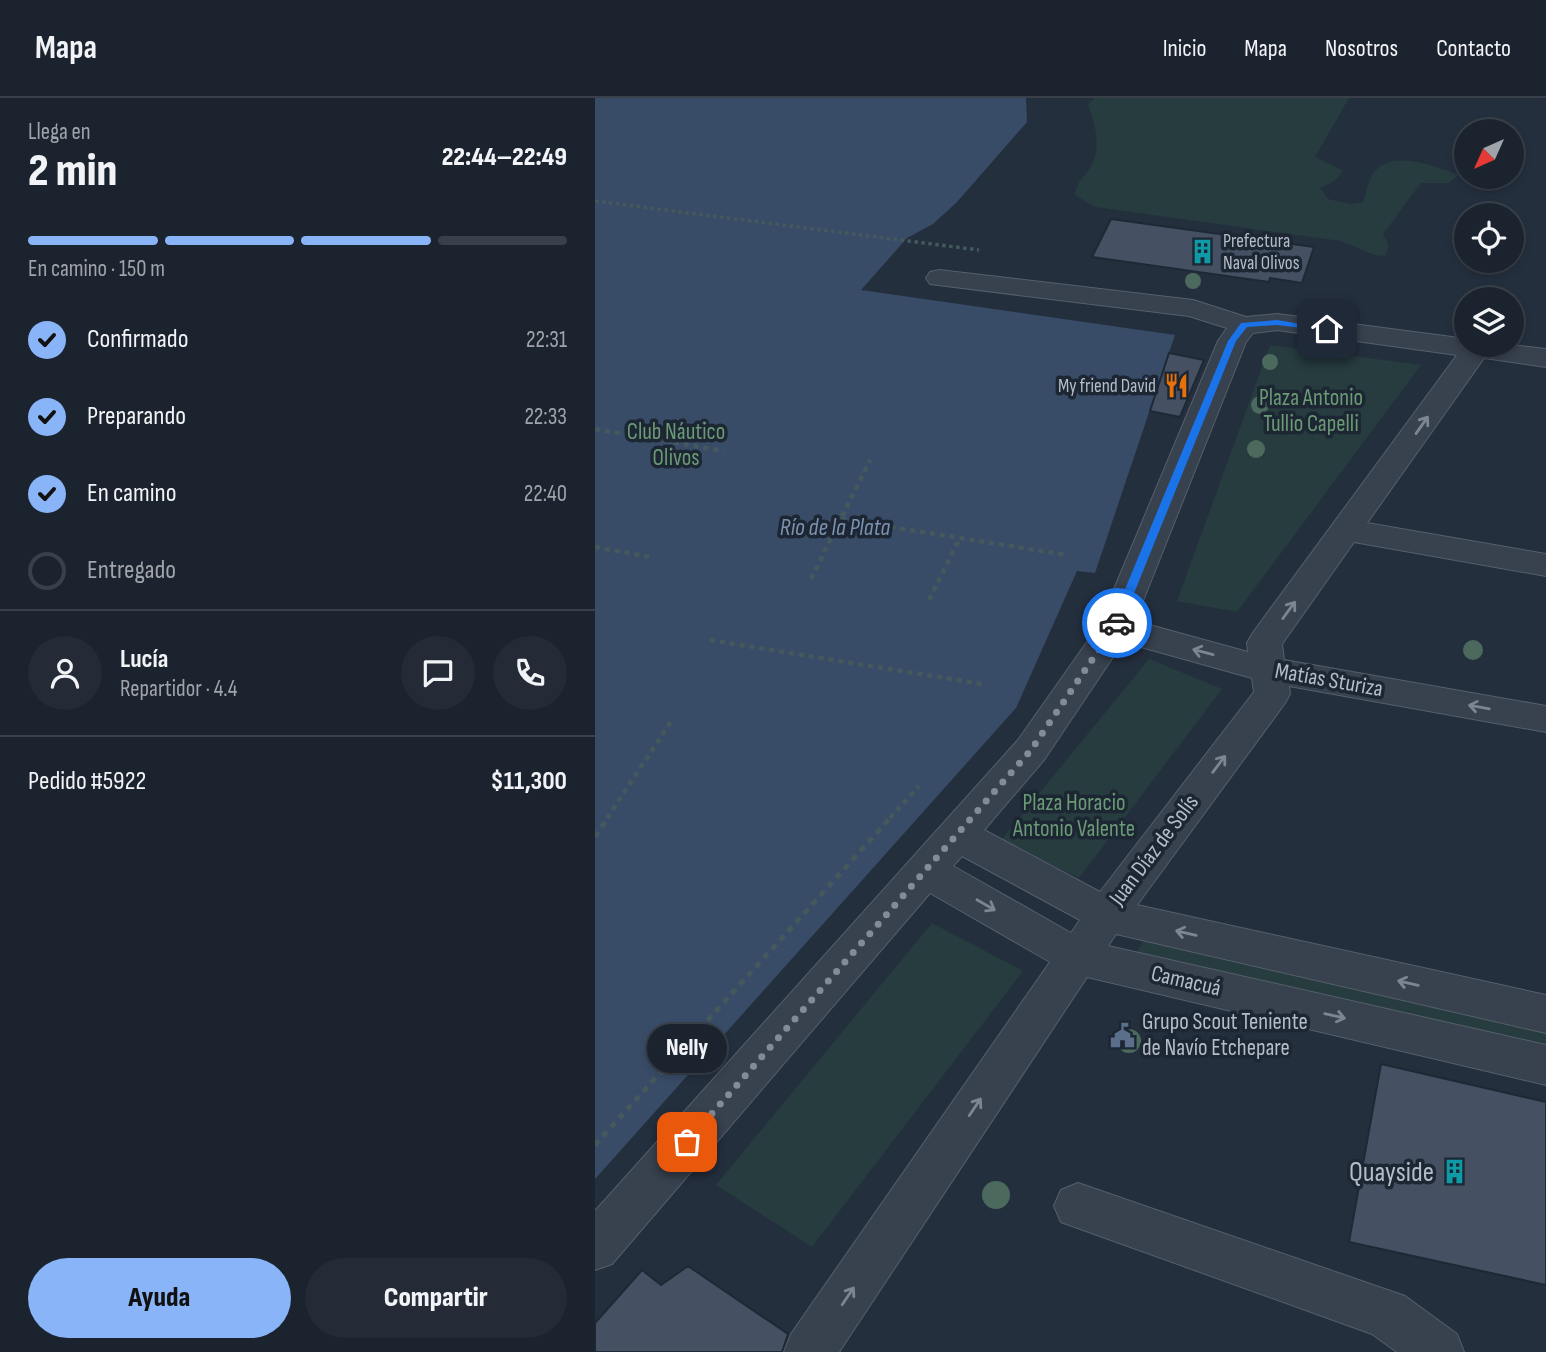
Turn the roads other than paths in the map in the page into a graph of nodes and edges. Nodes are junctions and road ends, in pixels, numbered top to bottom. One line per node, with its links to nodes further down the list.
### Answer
1 (939, 278): 2 (street)
2 (1244, 325): 3 (street); 9 (street)
3 (1454, 346)
4 (1524, 355): 6 (street)
5 (1470, 357): 7 (street, Juan Díaz de Solís, one-way to 5)
6 (1546, 358)
7 (1347, 530): 8 (street); 10 (street, Juan Díaz de Solís, one-way to 7)
8 (1546, 565)
9 (1115, 628): 10 (street, Matías Sturiza, one-way to 9); 12 (street)
10 (1268, 670): 11 (street, Matías Sturiza, one-way to 10); 14 (street, Juan Díaz de Solís, one-way to 10)
11 (1546, 719)
12 (958, 835): 13 (street); 14 (street, Camacuá)
13 (927, 871): 15 (street, Camacuá, one-way to 15); 21 (street)
14 (1106, 915): 15 (street, Juan Díaz de Solís); 16 (street, Camacuá, one-way to 14)
15 (1077, 957): 18 (street, Camacuá, one-way to 18); 22 (street, Juan Díaz de Solís, one-way to 15)
16 (1465, 996): 17 (street, Camacuá); 18 (street)
17 (1546, 1014)
18 (1458, 1044): 19 (street, Camacuá)
19 (1546, 1065)
20 (1078, 1206): 23 (street)
21 (595, 1247)
22 (809, 1352)
23 (1439, 1352)

